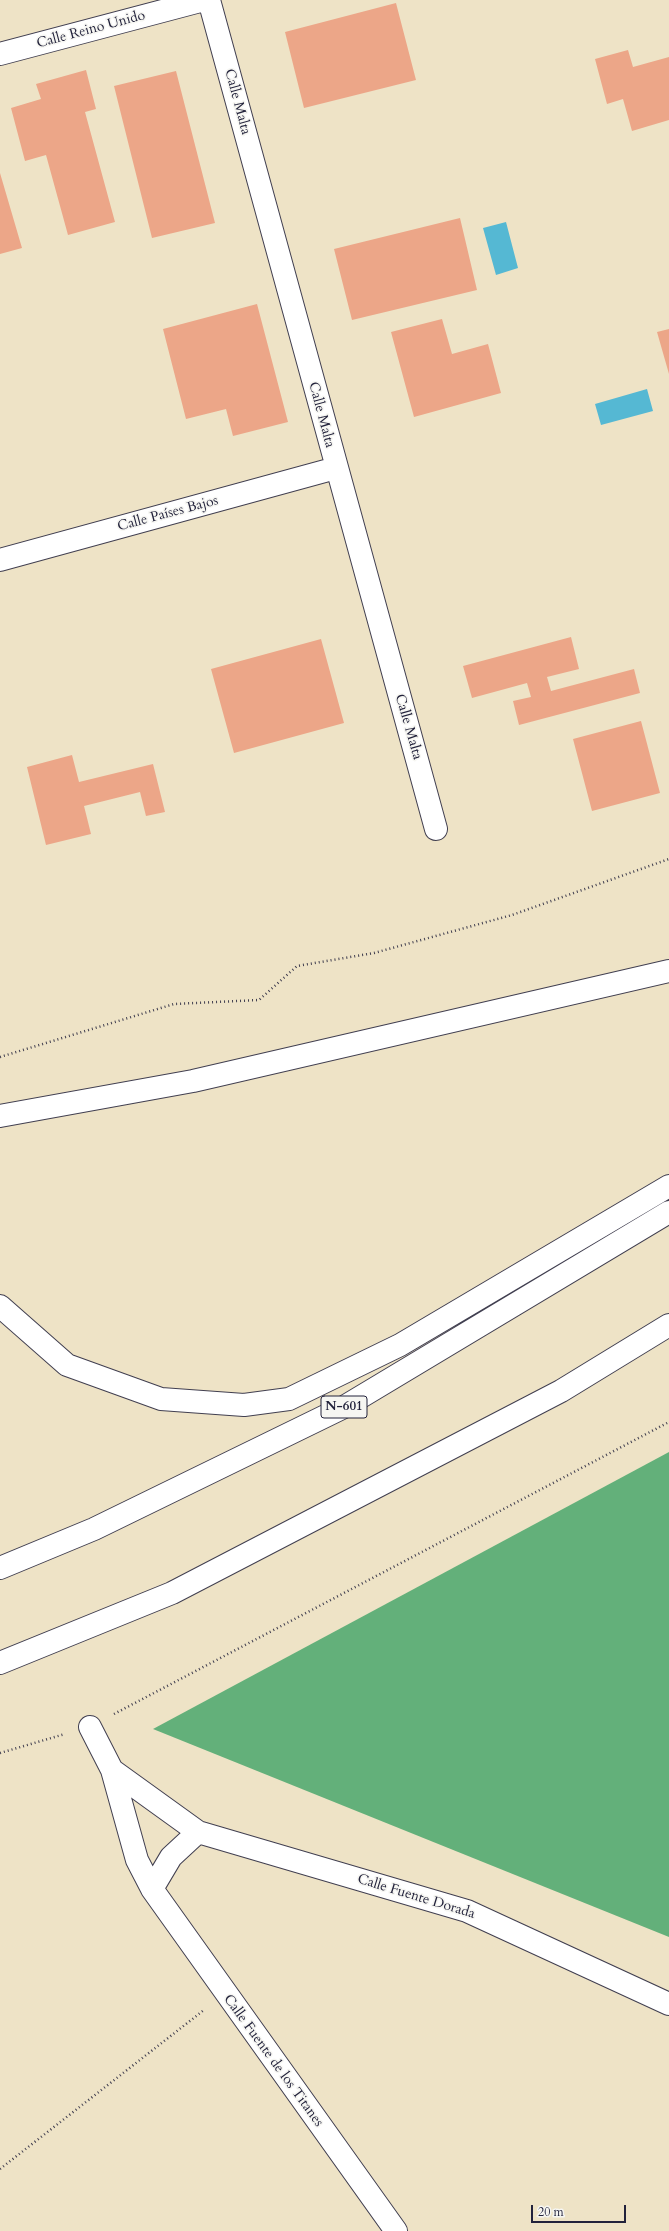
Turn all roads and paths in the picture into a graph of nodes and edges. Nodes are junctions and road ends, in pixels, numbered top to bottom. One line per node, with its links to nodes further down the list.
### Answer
1 (204, 0): 3 (main road, Calle Reino Unido)
2 (209, 0): 4 (main road, Calle Malta)
3 (0, 54)
4 (336, 468): 5 (main road, Calle Países Bajos); 6 (main road, Calle Malta)
5 (0, 560)
6 (436, 829)
7 (669, 859): 9 (path)
8 (669, 970): 10 (main road)
9 (0, 1057)
10 (0, 1116)
11 (669, 1186): 13 (main road)
12 (669, 1212): 16 (main road, N-601)
13 (0, 1306)
14 (669, 1325): 17 (main road)
15 (669, 1422): 18 (path)
16 (0, 1568)
17 (0, 1662)
18 (90, 1727): 19 (path); 20 (main road, Calle Fuente de los Titanes)
19 (0, 1753)
20 (112, 1770): 21 (main road, Calle Fuente Dorada); 22 (main road, Calle Fuente de los Titanes)
21 (198, 1832): 22 (main road); 24 (main road, Calle Fuente Dorada)
22 (152, 1890): 23 (main road, Calle Fuente de los Titanes)
23 (225, 1994): 25 (path); 26 (main road, Calle Fuente de los Titanes)
24 (669, 2004)
25 (0, 2169)
26 (396, 2231)

